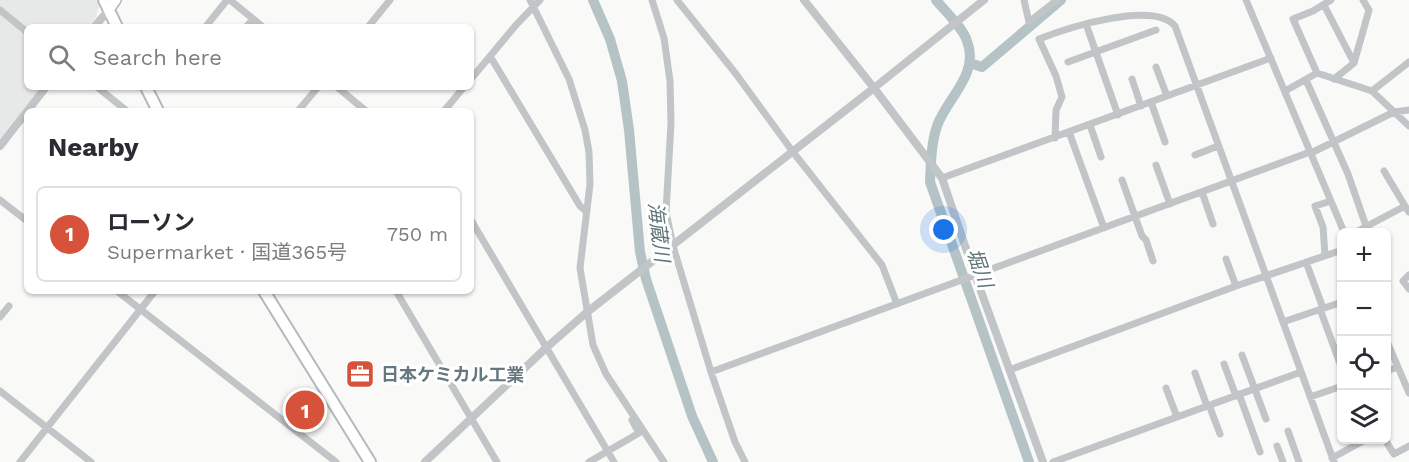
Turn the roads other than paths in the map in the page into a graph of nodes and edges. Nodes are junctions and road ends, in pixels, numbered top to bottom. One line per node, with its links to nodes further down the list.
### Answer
1 (116, 0): 15 (main road)
2 (228, 0): 18 (street); 21 (street)
3 (390, 0): 24 (street)
4 (540, 0): 14 (street)
5 (652, 0): 94 (street)
6 (677, 0): 71 (street)
7 (804, 0): 41 (street)
8 (984, 0): 41 (street)
9 (1057, 0): 13 (street)
10 (1246, 0): 30 (street)
11 (1331, 0): 16 (street)
12 (1362, 0): 33 (street)
13 (1026, 1)
14 (531, 3): 29 (street); 85 (street)
15 (106, 5): 19 (street); 20 (highway)
16 (1324, 5): 33 (street); 35 (street)
17 (0, 10): 26 (street)
18 (253, 19): 22 (street); 23 (street)
19 (96, 24)
20 (116, 24)
21 (209, 24)
22 (249, 24)
23 (259, 24)
24 (370, 24)
25 (1086, 24): 28 (street); 40 (street); 66 (street)
26 (24, 30)
27 (1156, 30): 28 (street)
28 (1096, 52): 31 (street); 61 (street)
29 (490, 56): 36 (street); 85 (street)
30 (1271, 58): 40 (street); 48 (street)
31 (1068, 62)
32 (1409, 62): 49 (street)
33 (1354, 63): 38 (street)
34 (1156, 67): 50 (street)
35 (1317, 73): 38 (street); 39 (street)
36 (474, 75)
37 (1132, 79): 52 (street)
38 (1334, 79): 49 (street)
39 (1306, 80): 48 (street); 68 (street)
40 (1196, 86): 50 (street); 70 (street)
41 (874, 88): 71 (street); 77 (street)
42 (44, 90): 53 (street)
43 (101, 90): 54 (street)
44 (148, 90): 55 (highway)
45 (316, 90): 56 (street)
46 (341, 90): 57 (street)
47 (462, 90): 58 (street)
48 (1285, 91): 72 (street)
49 (1372, 91): 60 (street)
50 (1167, 96): 51 (street)
51 (1151, 102): 52 (street); 67 (street)
52 (1141, 106): 61 (street)
53 (30, 108)
54 (124, 108)
55 (156, 108)
56 (300, 108)
57 (362, 108)
58 (446, 108)
59 (1409, 110): 60 (street)
60 (1394, 112): 64 (street); 68 (street)
61 (1119, 114): 63 (street)
62 (24, 115): 69 (street)
63 (1090, 125): 65 (street); 74 (street)
64 (1409, 126)
65 (1069, 132): 66 (street); 91 (street)
66 (1055, 138): 77 (street)
67 (1165, 142)
68 (1334, 143): 72 (street); 90 (street)
69 (0, 146)
70 (1218, 146): 73 (street); 79 (street)
71 (793, 152): 94 (street); 110 (street)
72 (1310, 152): 79 (street); 82 (street)
73 (1195, 155)
74 (1101, 157)
75 (1156, 165): 83 (street)
76 (1384, 171): 84 (street)
77 (939, 174): 101 (street)
78 (1122, 180): 86 (street)
79 (1231, 182): 80 (street); 102 (street)
80 (1202, 192): 83 (street); 89 (street)
81 (0, 200): 87 (street)
82 (1331, 201): 92 (street); 96 (street)
83 (1170, 204): 86 (street)
84 (1407, 209): 90 (street)
85 (586, 211): 114 (street)
86 (1135, 217): 91 (street); 98 (street)
87 (24, 219)
88 (474, 224): 117 (street)
89 (1213, 224)
90 (1366, 226): 93 (street)
91 (1104, 228): 101 (street)
92 (1342, 228)
93 (1363, 228)
94 (673, 246): 114 (street); 125 (street)
95 (1337, 251): 96 (street)
96 (1325, 255): 99 (street)
97 (1226, 259): 103 (street)
98 (1153, 261)
99 (1306, 262): 102 (street); 113 (street)
100 (1409, 275): 104 (street)
101 (973, 276): 110 (street); 124 (street)
102 (1266, 276): 103 (street); 116 (street)
103 (1236, 286): 124 (street)
104 (1409, 289)
105 (127, 294): 112 (street)
106 (152, 294): 112 (street)
107 (268, 294): 154 (highway)
108 (398, 294): 138 (street)
109 (1337, 303): 113 (street)
110 (897, 304): 125 (street)
111 (9, 306): 115 (street)
112 (140, 309): 140 (street); 153 (street)
113 (1321, 309): 116 (street); 120 (street)
114 (586, 313): 117 (street); 135 (street)
115 (0, 317)
116 (1283, 322): 126 (street)
117 (547, 347): 138 (street); 147 (street)
118 (1391, 351): 122 (street)
119 (1242, 355): 130 (street)
120 (1337, 357)
121 (1224, 364): 133 (street)
122 (1398, 367): 123 (street); 132 (street)
123 (1391, 369)
124 (1009, 370): 161 (street)
125 (711, 372): 160 (street)
126 (1301, 372): 130 (street); 134 (street)
127 (1195, 373): 136 (street)
128 (1337, 387): 134 (street)
129 (1166, 388): 137 (street)
130 (1255, 388): 133 (street); 139 (street)
131 (0, 391): 140 (street)
132 (1409, 393)
133 (1238, 395): 136 (street); 148 (street)
134 (1310, 397): 150 (street)
135 (624, 401): 147 (street); 159 (street)
136 (1208, 406): 137 (street); 142 (street)
137 (1177, 417): 162 (street)
138 (471, 418): 155 (street); 156 (street)
139 (1266, 420)
140 (47, 428): 151 (street); 152 (street)
141 (1288, 431): 164 (street)
142 (1220, 434)
143 (1359, 444): 150 (street)
144 (1388, 444): 149 (street)
145 (1277, 446): 163 (street)
146 (1409, 446): 149 (street)
147 (608, 451): 157 (street); 158 (street)
148 (1260, 452)
149 (1394, 454): 165 (street)
150 (1333, 460)
151 (20, 462)
152 (91, 462)
153 (336, 462)
154 (369, 462)
155 (425, 462)
156 (497, 462)
157 (589, 462)
158 (614, 462)
159 (664, 462)
160 (745, 462)
161 (1043, 462)
162 (1053, 462)
163 (1283, 462)
164 (1299, 462)
165 (1398, 462)

